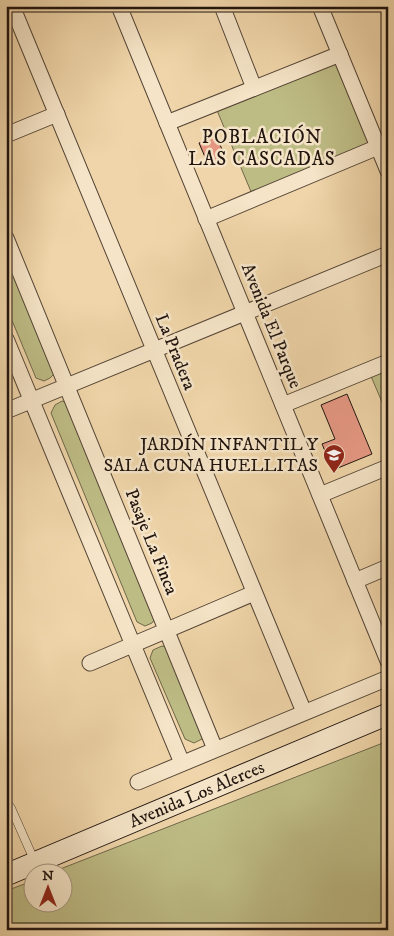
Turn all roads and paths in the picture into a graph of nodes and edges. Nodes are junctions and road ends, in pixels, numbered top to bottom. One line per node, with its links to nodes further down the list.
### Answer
1 (12, 6): 7 (street, La Pradera)
2 (119, 6): 8 (street, Avenida El Parque)
3 (222, 6): 6 (street)
4 (320, 6): 5 (street)
5 (340, 54): 6 (street); 10 (street)
6 (254, 88): 8 (street)
7 (56, 114): 9 (street); 17 (street, La Pradera)
8 (167, 123): 12 (street, Avenida El Parque)
9 (6, 135)
10 (378, 147): 11 (street); 12 (street)
11 (388, 171)
12 (206, 219): 15 (street, Avenida El Parque)
13 (6, 238): 19 (street, Pasaje La Finca)
14 (388, 254): 15 (street)
15 (245, 313): 17 (street); 21 (street, Avenida El Parque)
16 (6, 339): 20 (street)
17 (154, 350): 19 (street); 27 (street, La Pradera)
18 (388, 362): 21 (street)
19 (67, 386): 20 (street); 28 (street, Pasaje La Finca)
20 (32, 400): 22 (street); 29 (street)
21 (283, 405): 24 (street, Avenida El Parque)
22 (6, 411)
23 (388, 466): 24 (street)
24 (320, 495): 26 (street, Avenida El Parque)
25 (388, 567): 26 (street)
26 (355, 581): 30 (street, Avenida El Parque)
27 (254, 593): 28 (street); 33 (street, La Pradera)
28 (167, 630): 29 (street); 35 (street, Pasaje La Finca)
29 (133, 645): 31 (street); 36 (street)
30 (388, 661)
31 (90, 663)
32 (388, 678): 33 (street, Avenida Los Alerces)
33 (304, 712): 35 (street, Avenida Los Alerces)
34 (388, 714): 39 (main road, Avenida Los Alerces)
35 (216, 749): 36 (street, Avenida Los Alerces)
36 (182, 763): 37 (street, Avenida Los Alerces)
37 (138, 782)
38 (6, 801): 39 (lane)
39 (36, 864)
40 (22, 869): 41 (main road, Avenida Los Alerces)
41 (6, 875)

